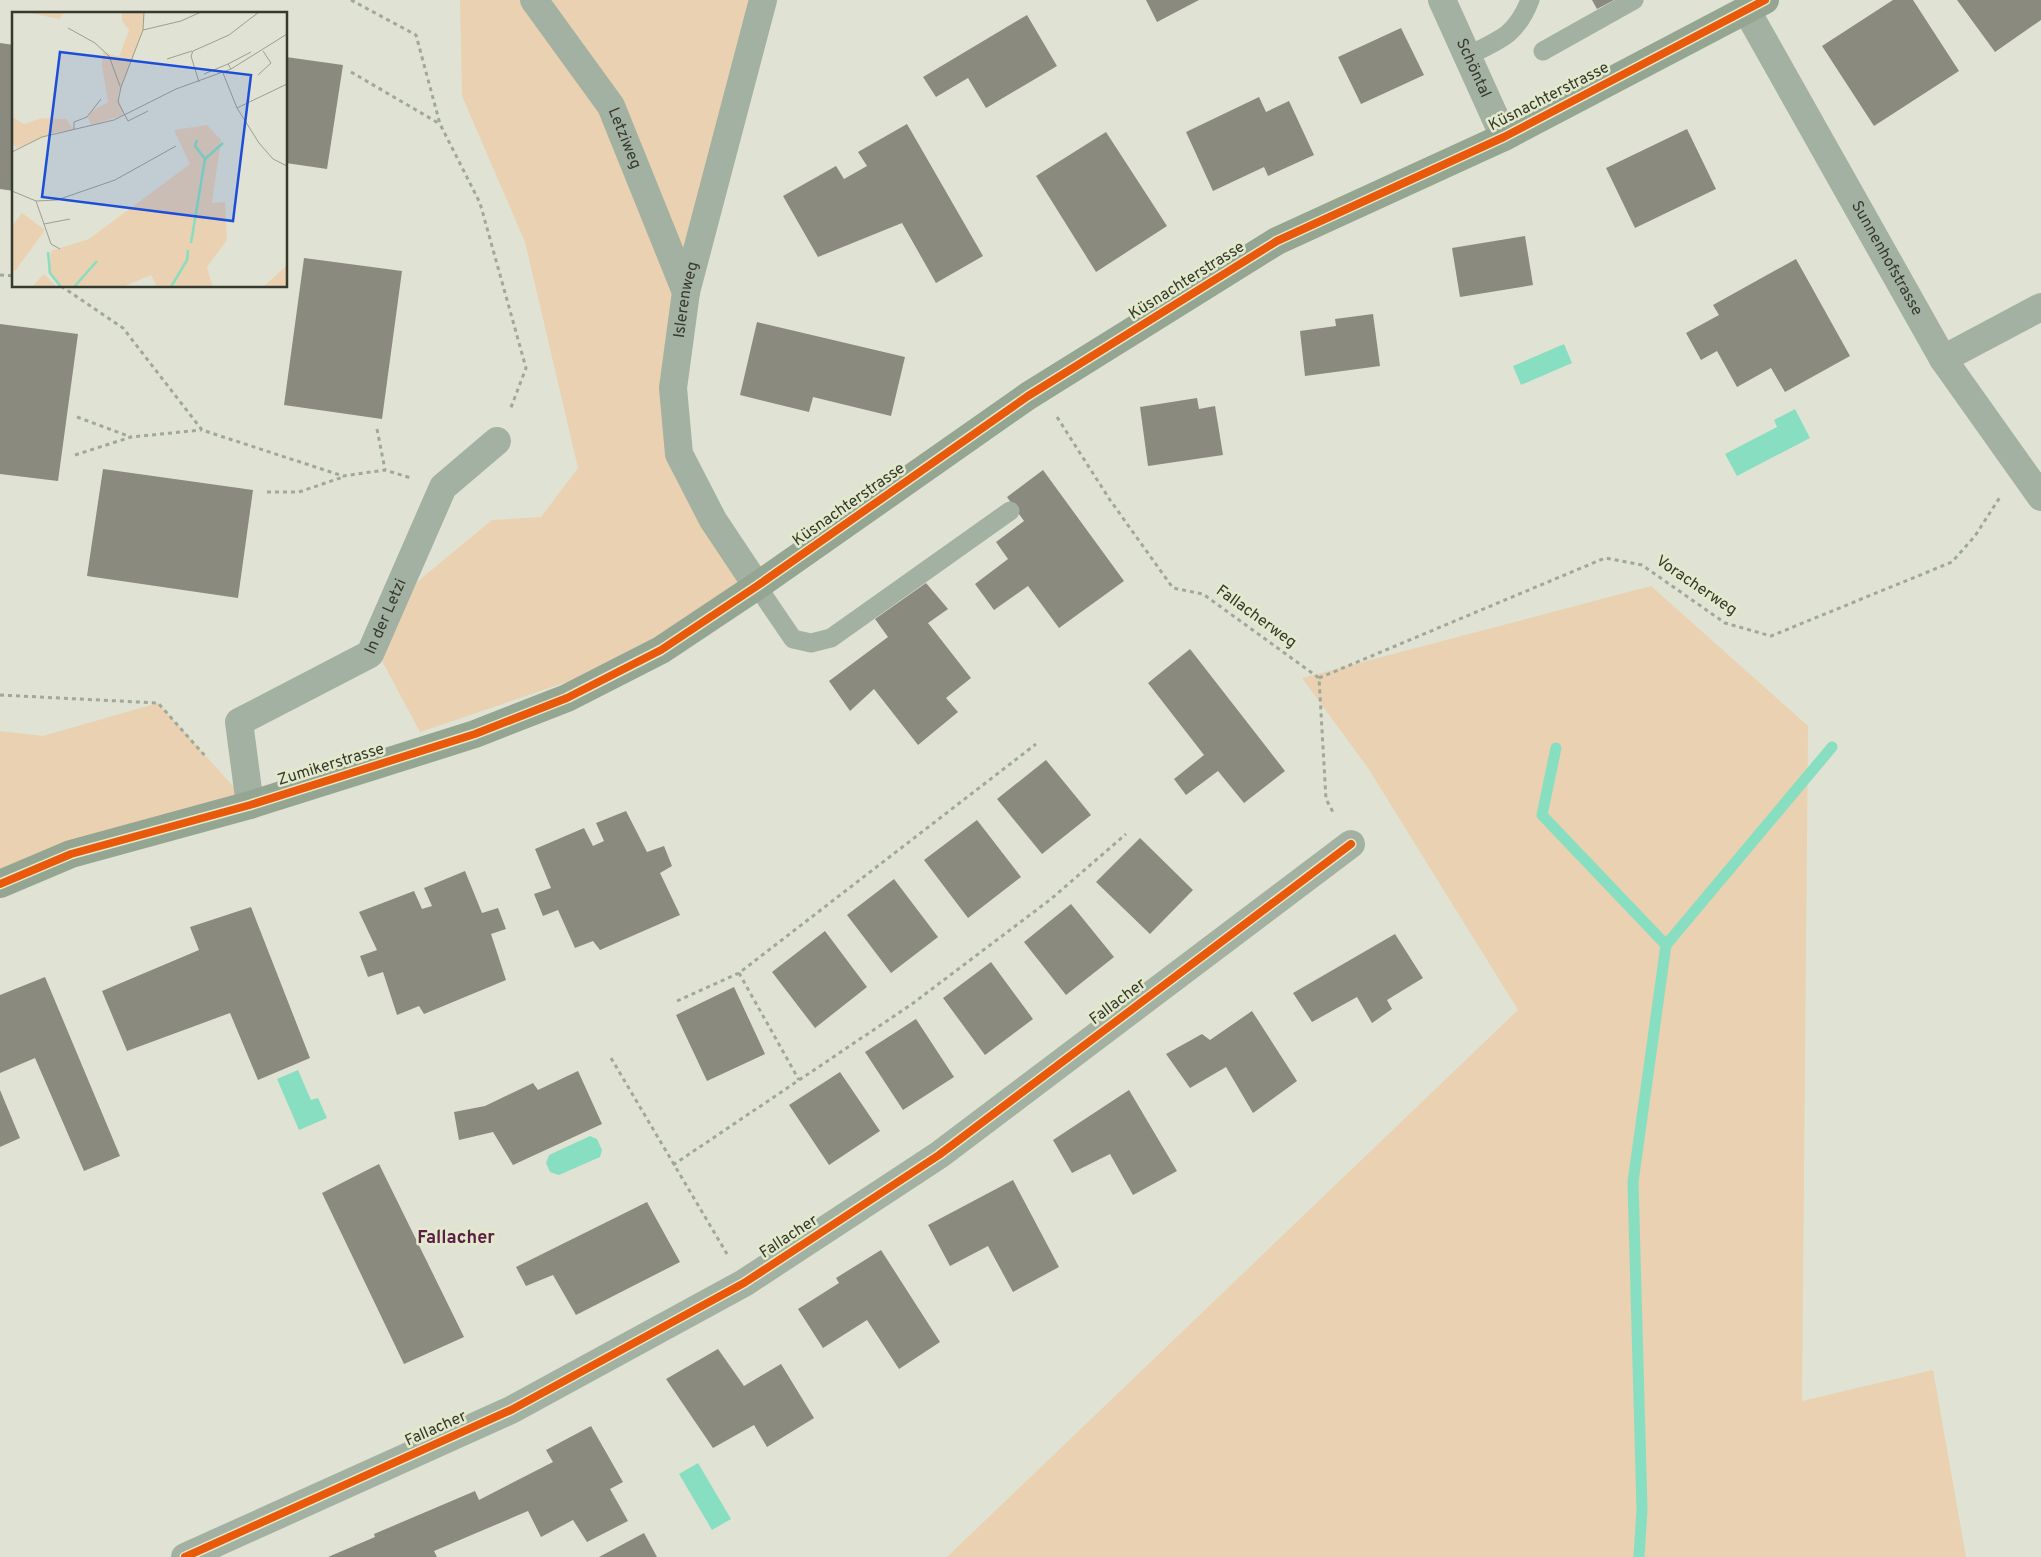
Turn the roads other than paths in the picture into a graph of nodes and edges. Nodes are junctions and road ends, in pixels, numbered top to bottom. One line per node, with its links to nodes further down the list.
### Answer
1 (534, 0): 10 (street, Letziweg)
2 (763, 0): 10 (street, Islerenweg)
3 (1442, 0): 8 (street, Schöntal)
4 (1530, 0): 8 (lane)
5 (1634, 0): 7 (lane)
6 (1756, 5): 9 (main road, Küsnachterstrasse); 12 (street, Sunnenhofstrasse)
7 (1543, 51)
8 (1467, 56): 9 (street, Schöntal)
9 (1504, 137): 16 (main road, Küsnachterstrasse)
10 (686, 292): 16 (street, Islerenweg)
11 (2041, 307): 12 (street)
12 (1944, 360): 14 (street, Sunnenhofstrasse)
13 (498, 441): 18 (street, In der Letzi)
14 (2041, 497)
15 (1010, 511): 16 (lane)
16 (757, 586): 17 (main road, Küsnachterstrasse)
17 (661, 650): 18 (main road, Zumikerstrasse)
18 (250, 804): 20 (main road, Zumikerstrasse)
19 (1351, 844): 21 (street, Fallacher)
20 (0, 884)
21 (185, 1557)

